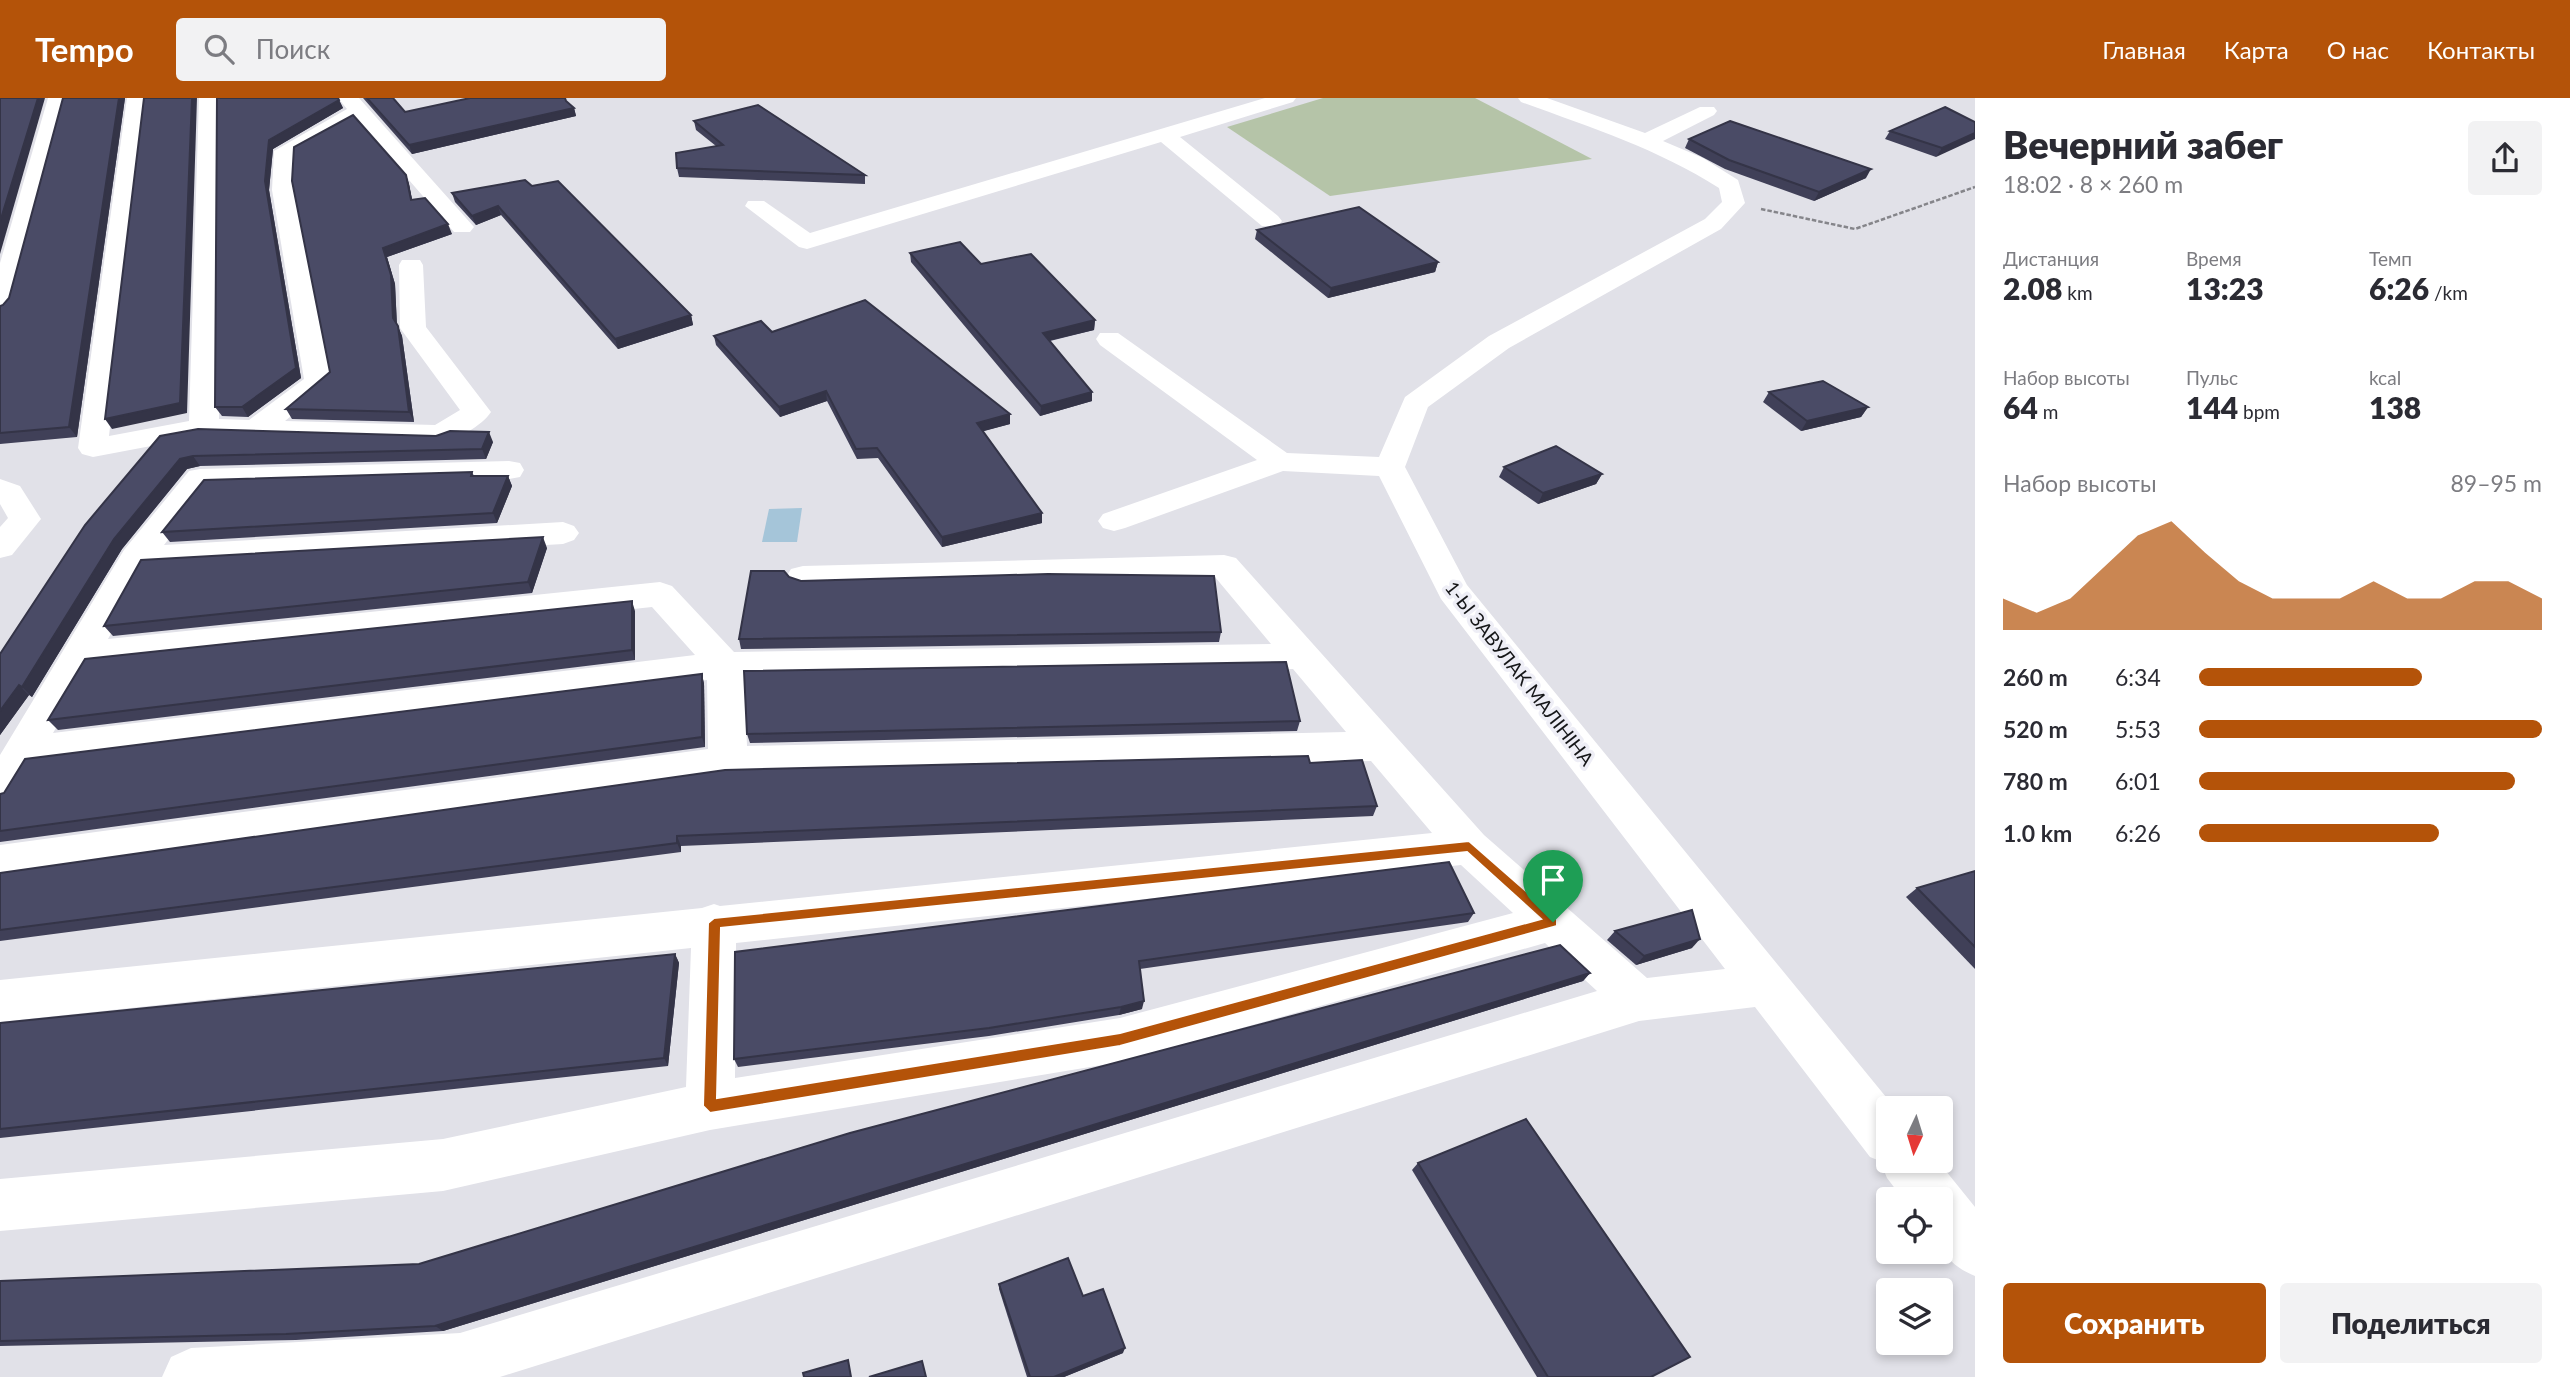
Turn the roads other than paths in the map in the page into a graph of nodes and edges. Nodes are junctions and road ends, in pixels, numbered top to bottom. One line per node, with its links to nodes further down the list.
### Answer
1 (58, 98): 14 (street)
2 (137, 98): 16 (street)
3 (209, 98): 16 (street)
4 (1286, 98): 8 (street)
5 (1528, 98): 9 (street)
6 (353, 104): 12 (street); 17 (street)
7 (1707, 111): 9 (street)
8 (1166, 136): 10 (street); 11 (street)
9 (1646, 141): 19 (street)
10 (756, 206)
11 (1270, 221)
12 (462, 227)
13 (411, 265): 17 (street)
14 (0, 307)
15 (1109, 339): 18 (street)
16 (204, 427): 17 (street)
17 (255, 429)
18 (1280, 462): 19 (street); 22 (street)
19 (1390, 467): 38 (street, 1-Ы ЗАВУЛАК МАЛІНІНА)
20 (509, 470): 25 (street)
21 (0, 489): 24 (street)
22 (1114, 521)
23 (563, 533): 25 (street)
24 (0, 547)
25 (136, 558): 27 (street)
26 (803, 578): 28 (street)
27 (82, 655): 29 (street); 31 (street)
28 (1304, 656): 29 (street); 30 (street)
29 (725, 665): 31 (street); 32 (street)
30 (1382, 746): 32 (street); 34 (street)
31 (23, 752): 33 (street)
32 (727, 762): 35 (street)
33 (0, 789)
34 (1469, 846): 36 (street); 37 (street)
35 (0, 863)
36 (1553, 922): 39 (street); 41 (street)
37 (714, 923): 40 (street); 41 (street)
38 (1766, 985): 39 (street); 42 (street, 1-Ы ЗАВУЛАК МАЛІНІНА)
39 (1639, 1000): 48 (street)
40 (0, 1001)
41 (710, 1106): 45 (street)
42 (1876, 1124)
43 (1915, 1173): 44 (street)
44 (1926, 1187)
45 (0, 1205)
46 (1953, 1221): 47 (street)
47 (1975, 1249)
48 (460, 1369): 49 (street)
49 (191, 1377)

